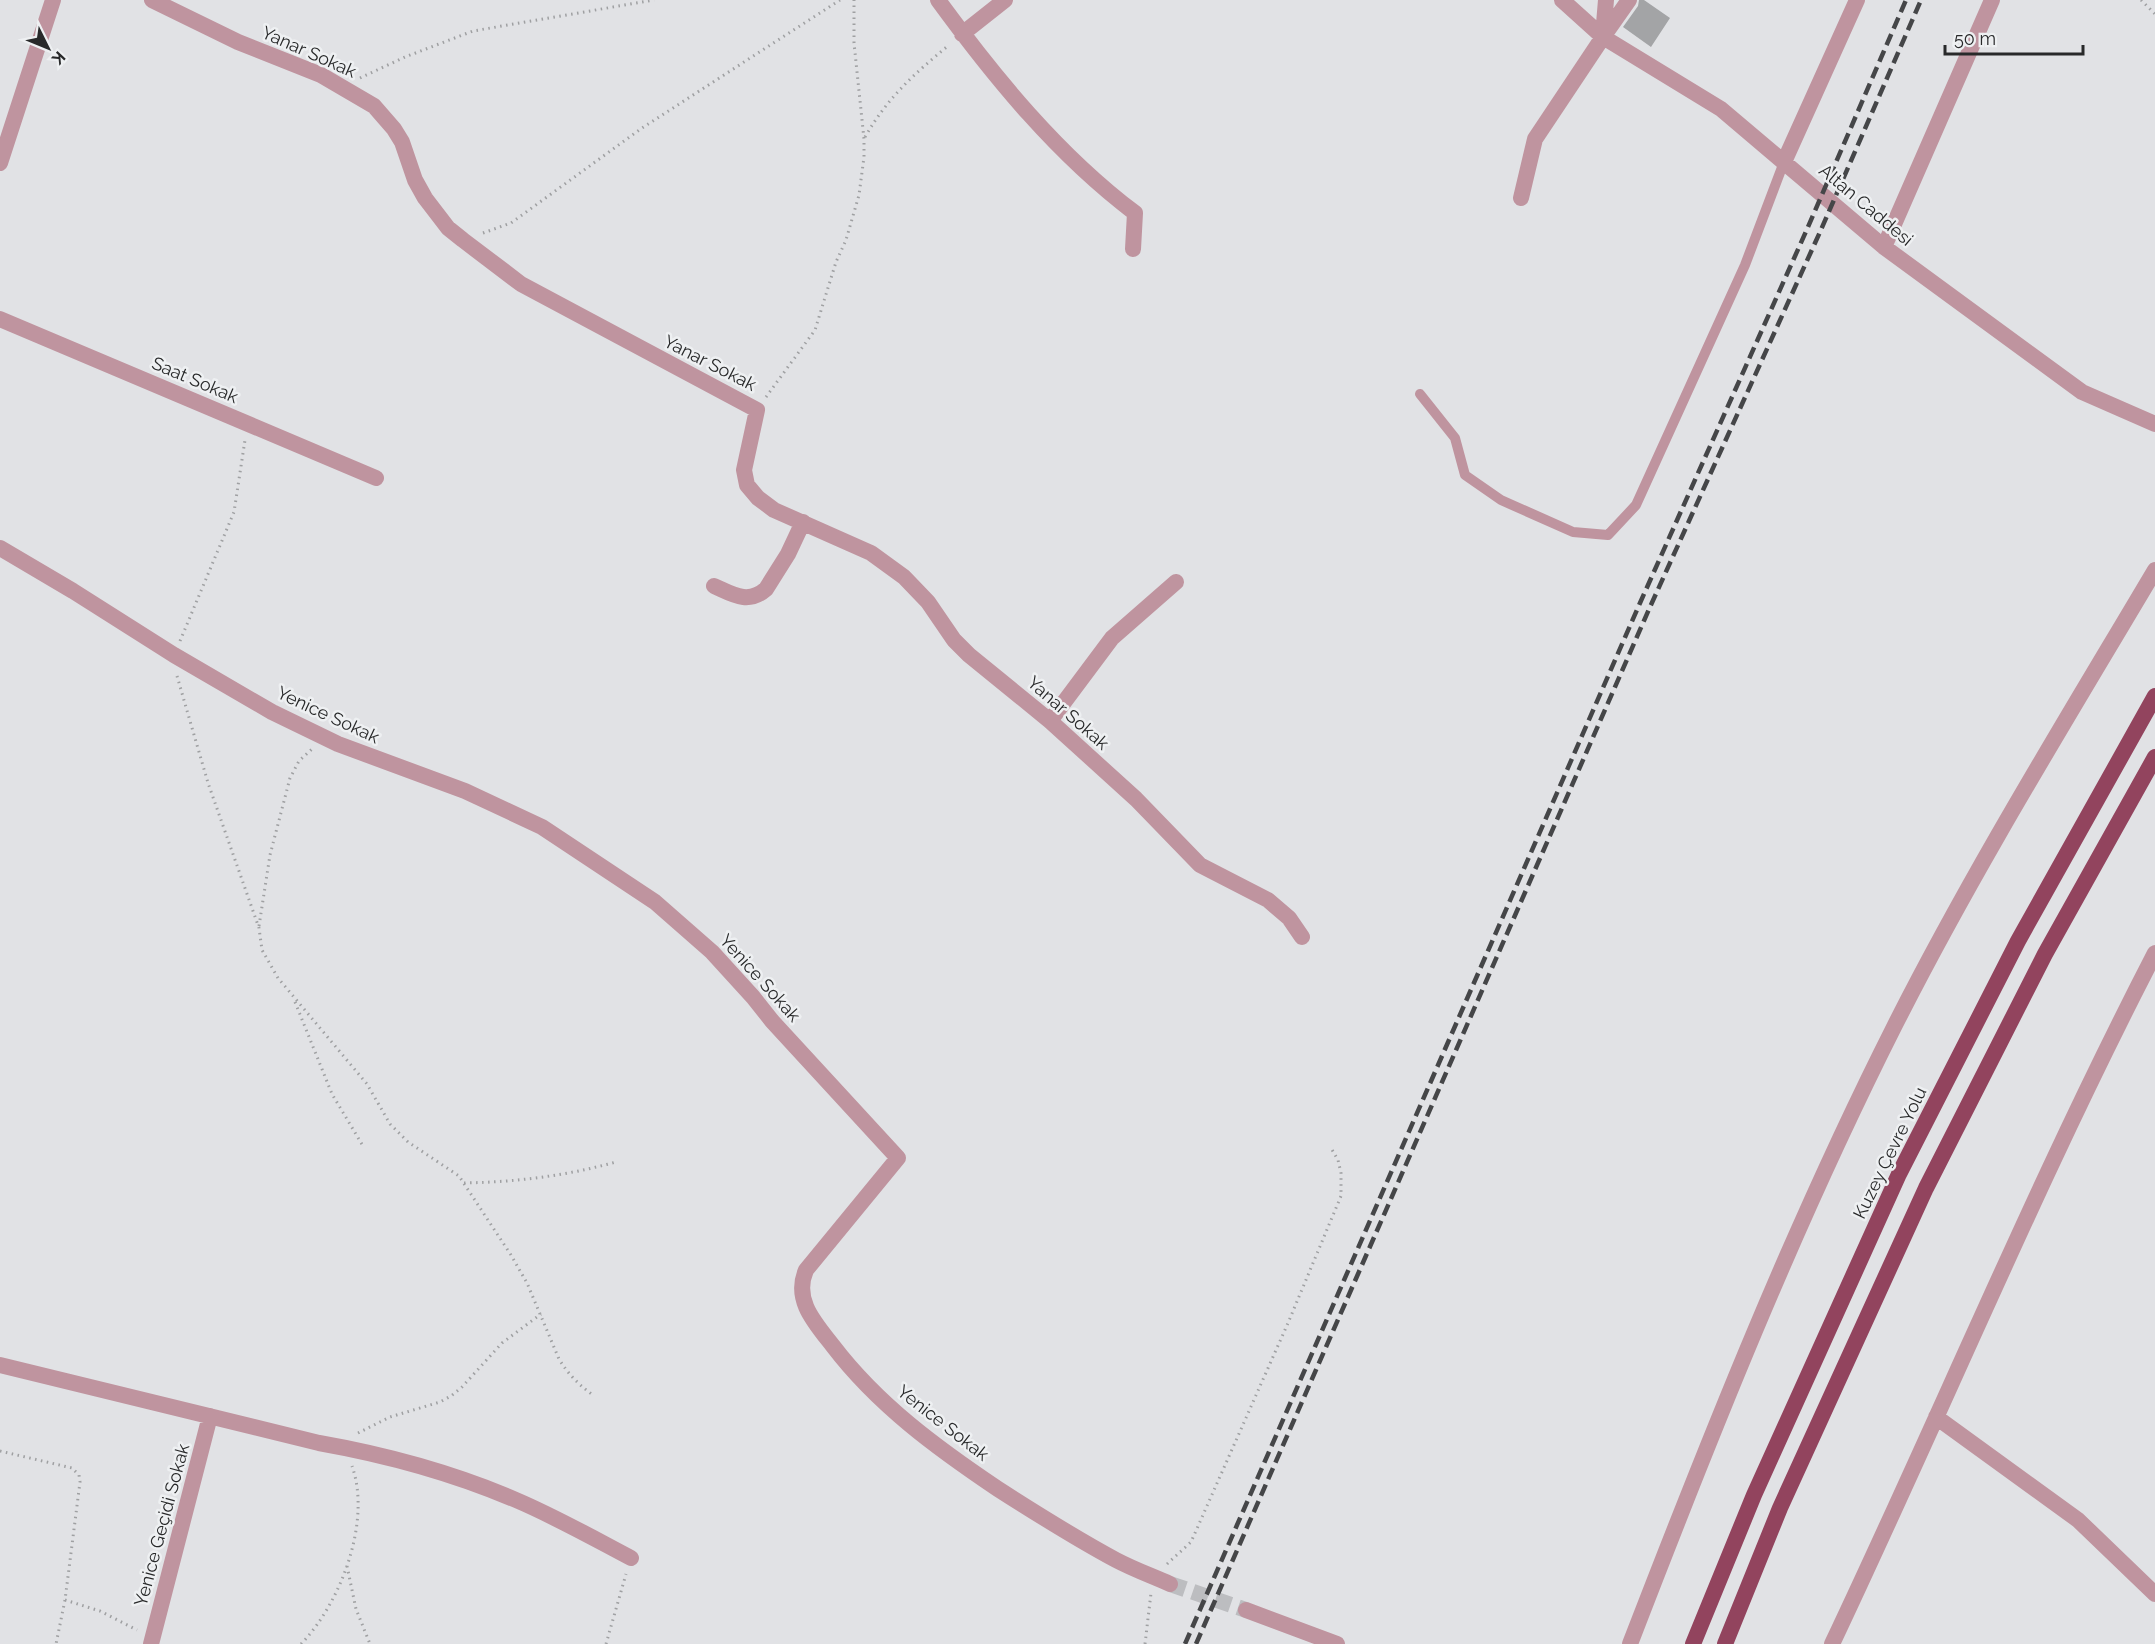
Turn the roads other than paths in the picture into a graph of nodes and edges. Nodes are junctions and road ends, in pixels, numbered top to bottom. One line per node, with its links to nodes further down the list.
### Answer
1 (53, 0): 13 (street)
2 (152, 0): 21 (street, Yanar Sokak)
3 (938, 0): 10 (street)
4 (1005, 0): 10 (street)
5 (1562, 0): 11 (street, Altan Caddesi)
6 (1606, 0): 11 (street)
7 (1629, 0): 11 (street)
8 (1857, 0): 12 (street)
9 (1992, 0): 15 (street)
10 (962, 34): 16 (street)
11 (1602, 37): 12 (street, Altan Caddesi); 14 (street)
12 (1784, 162): 15 (street, Altan Caddesi); 18 (lane)
13 (0, 163)
14 (1521, 198)
15 (1884, 247): 19 (street, Altan Caddesi)
16 (1133, 249)
17 (0, 319): 20 (street, Saat Sokak)
18 (1420, 394)
19 (2155, 424)
20 (376, 478)
21 (803, 522): 25 (street); 27 (street, Yanar Sokak)
22 (0, 548): 35 (street, Yenice Sokak)
23 (2155, 570): 40 (street)
24 (1176, 582): 27 (street)
25 (714, 586)
26 (2155, 696): 41 (highway, Kuzey Çevre Yolu)
27 (1050, 721): 29 (street, Yanar Sokak)
28 (2155, 758): 42 (highway)
29 (1302, 937)
30 (2155, 953): 33 (street)
31 (0, 1365): 32 (street)
32 (210, 1416): 34 (street); 38 (street, Yenice Geçidi Sokak)
33 (1936, 1417): 36 (street); 43 (street)
34 (631, 1558)
35 (1170, 1584)
36 (2155, 1594)
37 (1246, 1610): 39 (street)
38 (151, 1642)
39 (1337, 1644)
40 (1630, 1644)
41 (1693, 1644)
42 (1725, 1644)
43 (1832, 1644)

